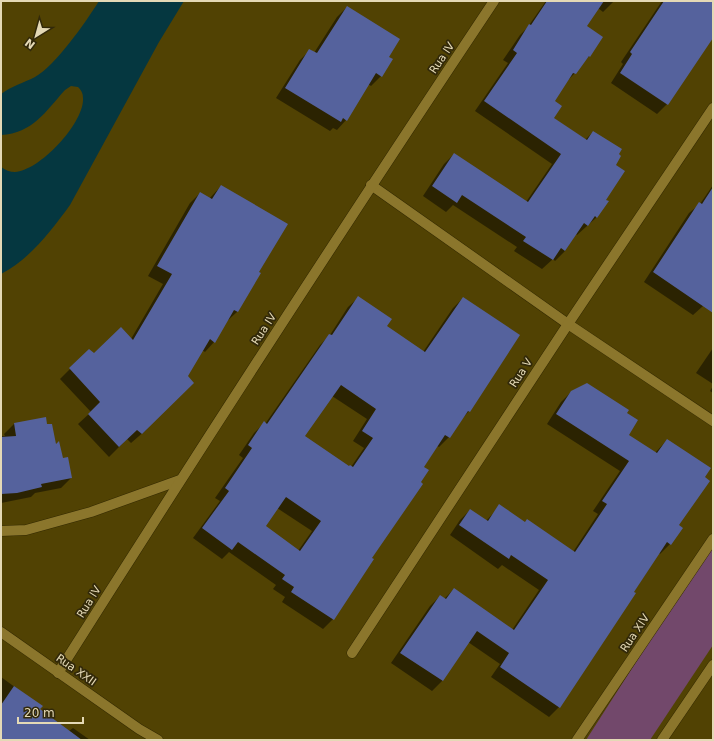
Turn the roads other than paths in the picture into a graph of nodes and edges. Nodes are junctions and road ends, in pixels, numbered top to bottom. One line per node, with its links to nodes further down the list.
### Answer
1 (494, 1): 3 (street, Rua IV)
2 (713, 108): 4 (street, Rua V)
3 (372, 185): 4 (street); 6 (street, Rua IV)
4 (568, 324): 5 (street); 10 (street, Rua V)
5 (713, 421)
6 (180, 480): 7 (street); 12 (street, Rua IV)
7 (1, 531)
8 (713, 539): 14 (street, Rua XIV)
9 (1, 632): 12 (street, Rua XXII)
10 (352, 654)
11 (713, 665): 15 (street)
12 (58, 672): 13 (street, Rua XXII)
13 (158, 740)
14 (577, 740)
15 (662, 740)

